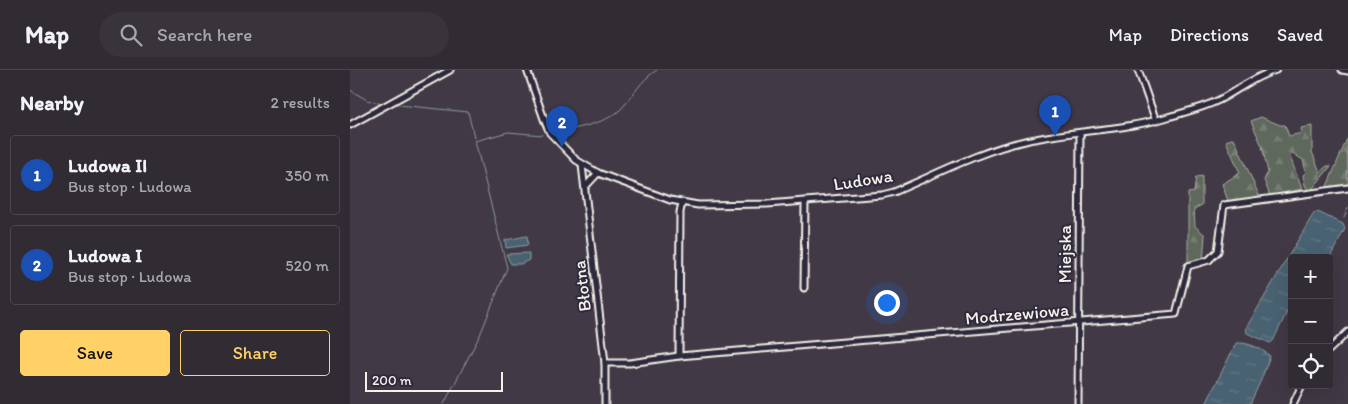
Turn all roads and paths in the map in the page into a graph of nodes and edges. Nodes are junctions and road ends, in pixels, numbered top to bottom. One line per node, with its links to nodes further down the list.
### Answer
1 (450, 70): 8 (street)
2 (527, 70): 10 (street, Ludowa)
3 (1138, 70): 7 (street)
4 (1276, 70): 7 (street, Ludowa)
5 (1342, 70): 6 (street)
6 (1348, 71)
7 (1156, 121): 9 (street, Ludowa)
8 (350, 125)
9 (1080, 133): 14 (street, Ludowa); 17 (street, Miejska)
10 (582, 165): 11 (street, Ludowa); 12 (street, Błotna)
11 (598, 174): 12 (street); 15 (street, Ludowa)
12 (585, 188): 21 (street, Błotna)
13 (1348, 188): 17 (street, Modrzewiowa)
14 (805, 202): 15 (street, Ludowa); 16 (street)
15 (682, 203): 20 (street)
16 (804, 288)
17 (1080, 322): 20 (street, Modrzewiowa); 24 (street, Miejska)
18 (1348, 332): 19 (street)
19 (1333, 346)
20 (680, 356): 21 (street, Modrzewiowa)
21 (606, 363): 23 (street, Błotna)
22 (1300, 389): 25 (street)
23 (605, 404)
24 (1078, 404)
25 (1293, 404)

